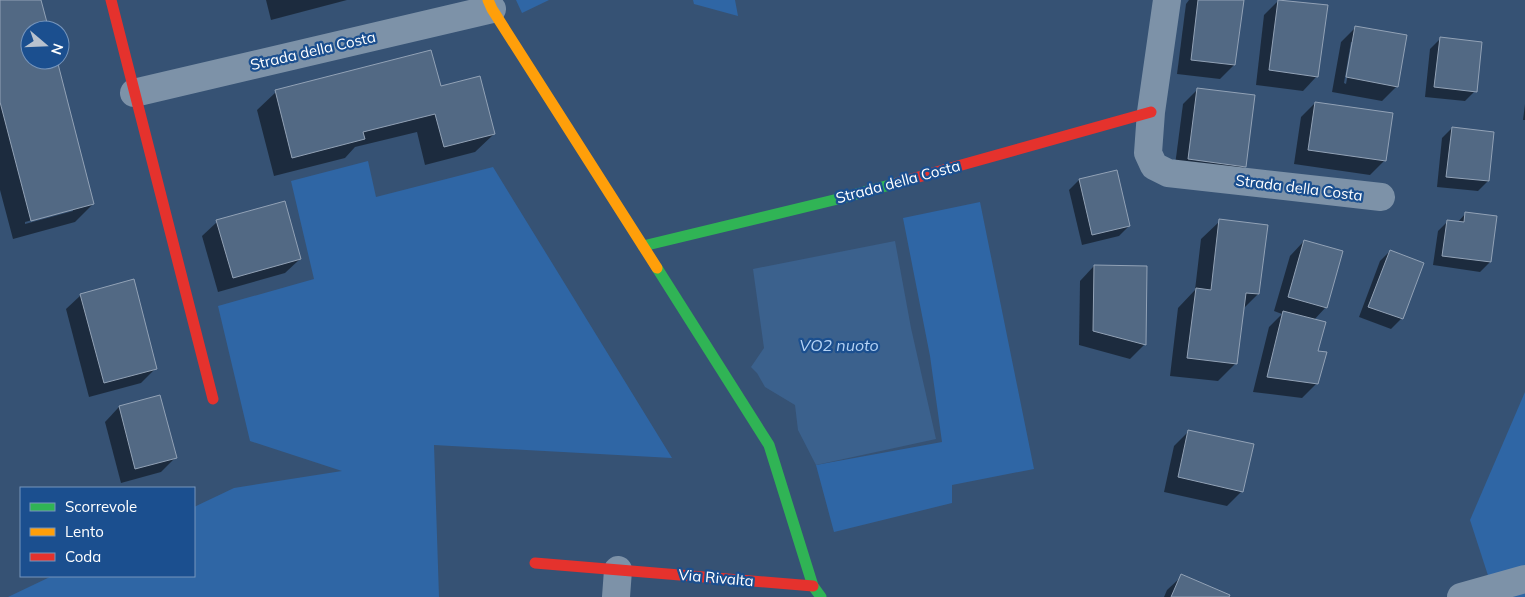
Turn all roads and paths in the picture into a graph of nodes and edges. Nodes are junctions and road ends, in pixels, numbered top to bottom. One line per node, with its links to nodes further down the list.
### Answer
1 (110, 0): 4 (street)
2 (1167, 0): 5 (street, Strada della Costa)
3 (490, 4): 4 (street, Strada della Costa); 7 (street, Strada della Costa)
4 (134, 93): 8 (street)
5 (1151, 112): 6 (street, Strada della Costa); 7 (street, Strada della Costa)
6 (1380, 197)
7 (643, 246): 12 (street, Strada della Costa)
8 (213, 399)
9 (534, 563): 10 (street, Via Rivalta)
10 (618, 570): 12 (street, Via Rivalta); 13 (street)
11 (1525, 579): 15 (street)
12 (813, 586): 14 (street, Strada della Costa)
13 (616, 597)
14 (821, 597)
15 (1461, 597)

